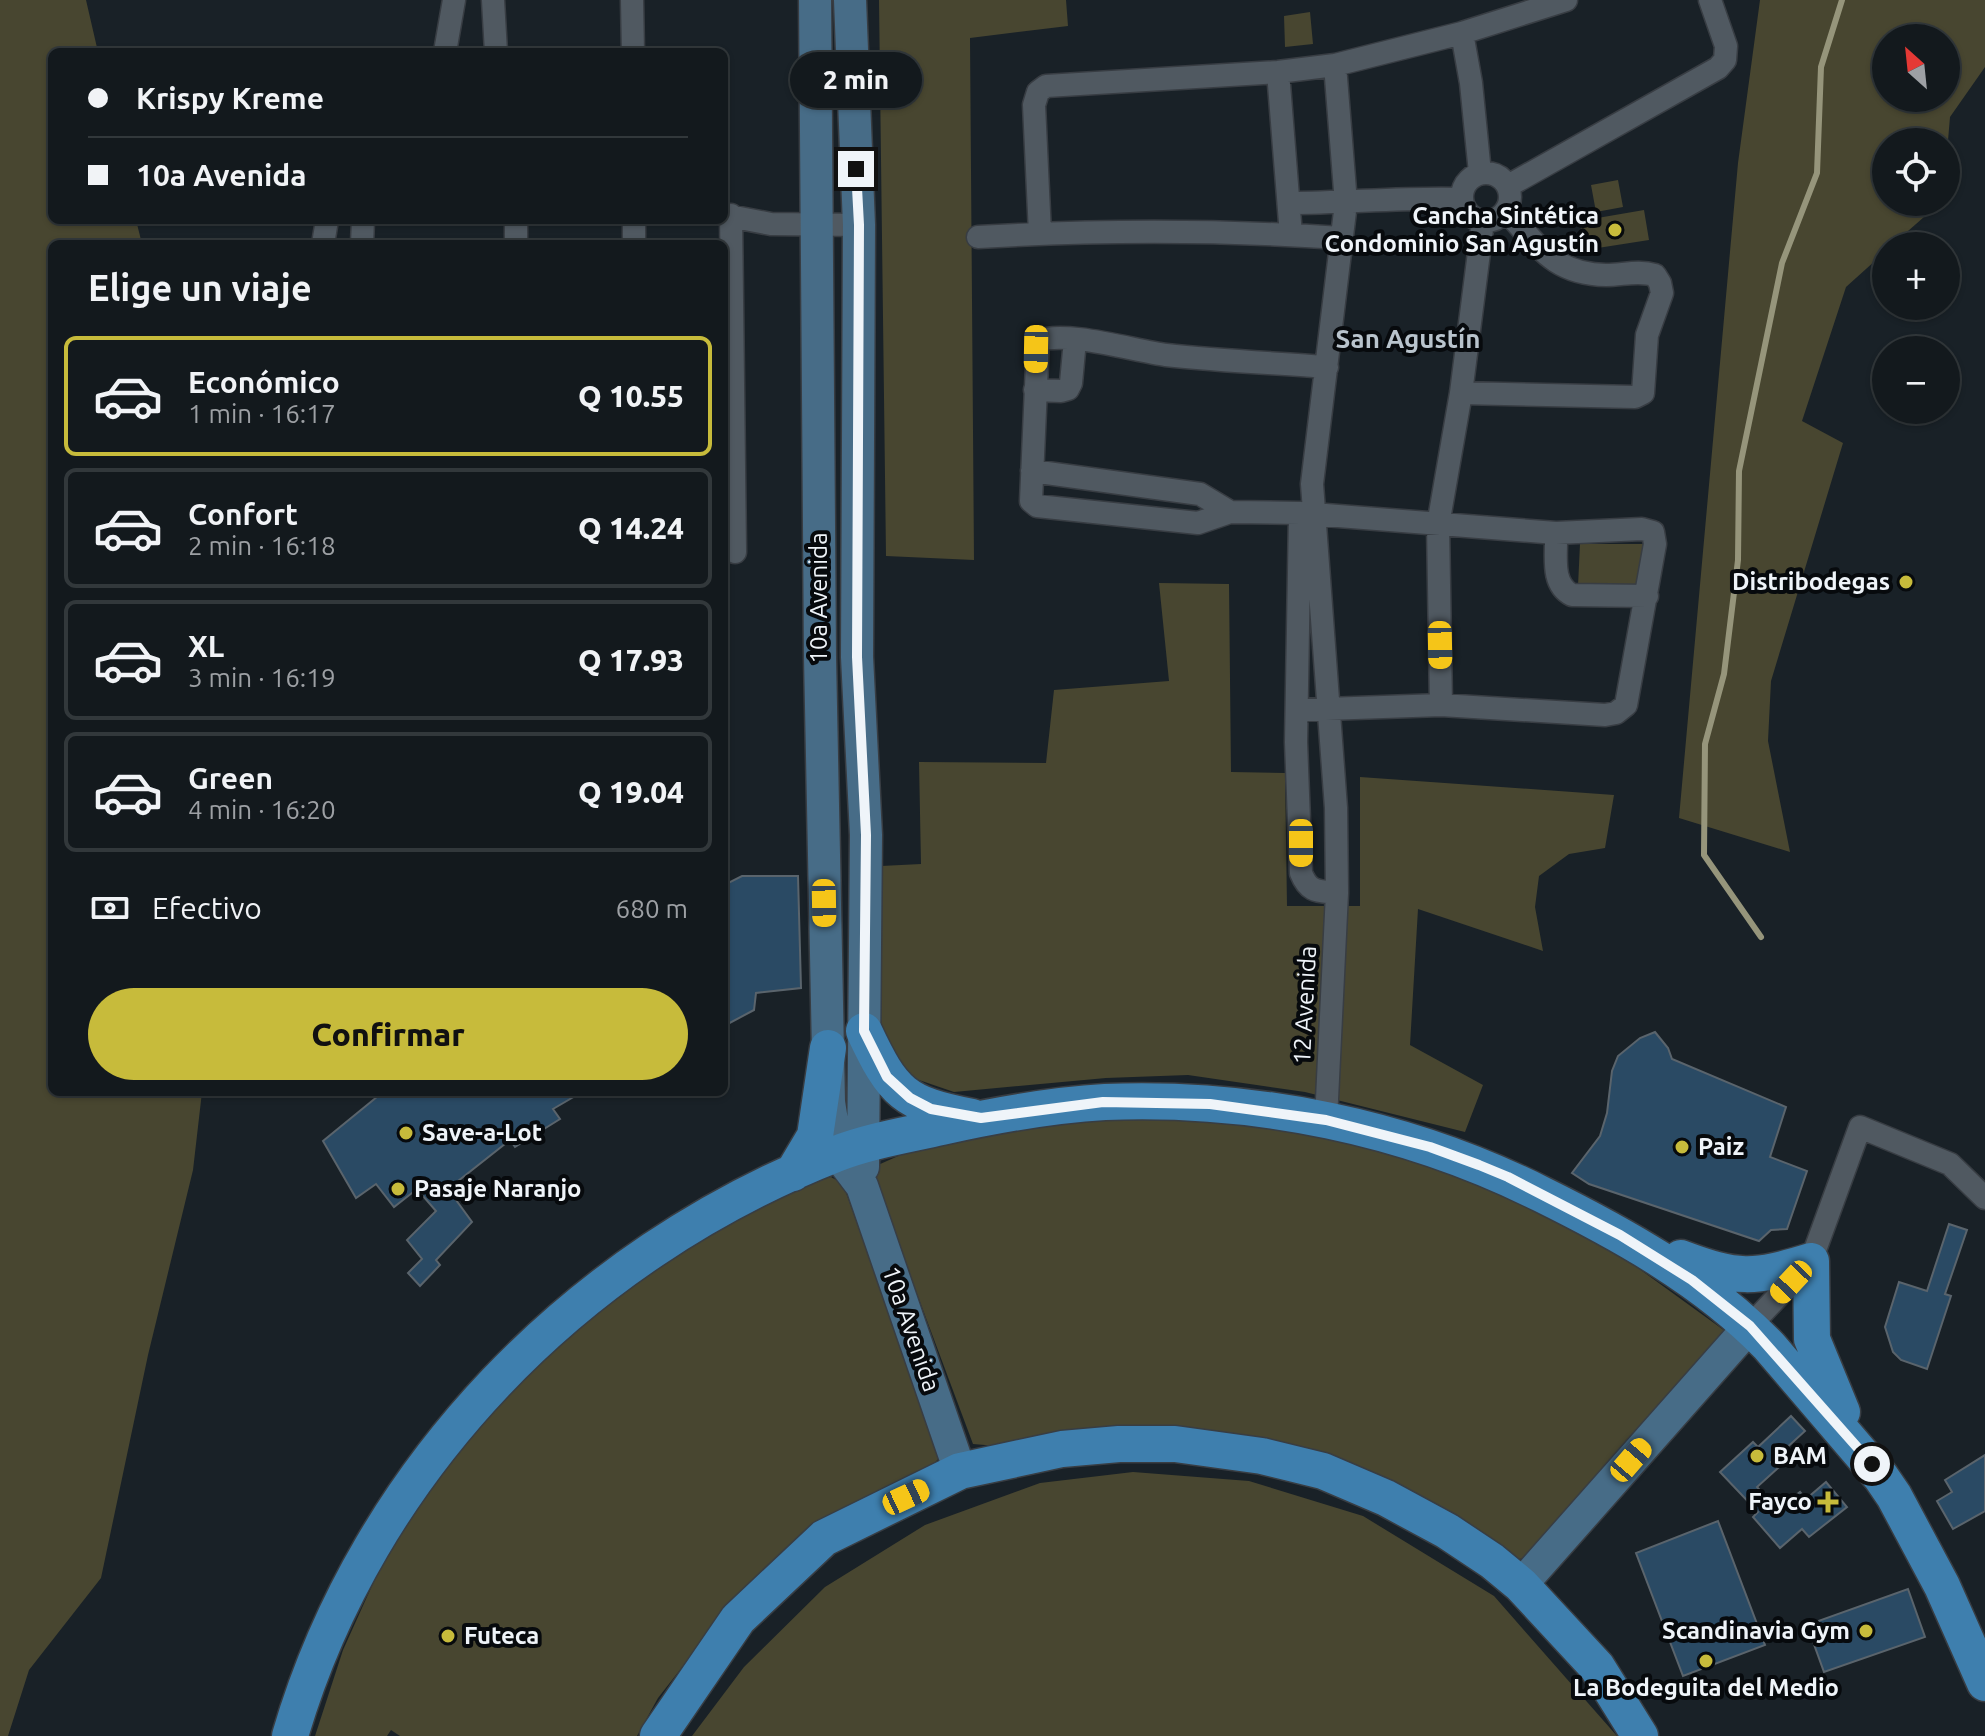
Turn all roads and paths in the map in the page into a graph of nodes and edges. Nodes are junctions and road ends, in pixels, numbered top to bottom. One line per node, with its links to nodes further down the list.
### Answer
1 (454, 0): 9 (street)
2 (493, 0): 10 (street)
3 (632, 0): 11 (street)
4 (815, 0): 23 (street, 10a Avenida)
5 (850, 0): 24 (street, 10a Avenida)
6 (1566, 0): 8 (street)
7 (1710, 0): 15 (street)
8 (1462, 33): 12 (street); 14 (street)
9 (446, 48)
10 (496, 48)
11 (633, 48)
12 (1335, 65): 13 (street); 18 (street)
13 (1278, 72): 17 (street); 25 (street)
14 (1480, 173): 15 (street); 16 (street)
15 (1508, 186): 19 (street)
16 (1462, 199): 18 (street); 21 (street)
17 (1290, 203): 18 (street); 26 (street)
18 (1346, 203): 28 (street)
19 (1506, 211): 21 (street); 33 (street)
20 (728, 215): 22 (street); 29 (street)
21 (1483, 221): 33 (street)
22 (771, 224): 23 (street); 29 (street)
23 (817, 225): 24 (street); 41 (street, 10a Avenida)
24 (859, 225): 42 (street, 10a Avenida)
25 (1040, 234): 26 (street); 27 (street)
26 (1291, 235): 28 (street)
27 (978, 237)
28 (1341, 238): 31 (street)
29 (728, 245): 39 (street)
30 (1075, 340): 31 (street); 32 (street); 32 (street)
31 (1327, 367): 36 (street)
32 (1035, 390): 34 (street)
33 (1461, 393): 37 (street)
34 (1032, 471): 35 (street); 35 (street)
35 (1230, 512): 36 (street)
36 (1307, 514): 37 (street); 44 (street, 12 Avenida); 45 (street)
37 (1438, 525): 38 (street); 43 (street)
38 (1556, 533): 40 (street); 40 (street)
39 (735, 552)
40 (1647, 596): 43 (street)
41 (820, 657): 42 (street); 50 (street, 10a Avenida)
42 (857, 657): 49 (street, 10a Avenida)
43 (1441, 705): 44 (street)
44 (1328, 708): 45 (street); 46 (street, 12 Avenida)
45 (1297, 710): 47 (street)
46 (1330, 740): 47 (street); 48 (street, 12 Avenida)
47 (1296, 742): 48 (street)
48 (1337, 893): 52 (street, 12 Avenida)
49 (864, 1031): 51 (main road); 53 (street, 10a Avenida)
50 (828, 1048): 53 (street, 10a Avenida); 54 (main road)
51 (981, 1118): 52 (main road); 53 (main road)
52 (1326, 1120): 56 (main road)
53 (851, 1149): 54 (main road); 60 (street, 10a Avenida)
54 (793, 1173): 63 (main road)
55 (1985, 1198): 57 (street)
56 (1620, 1235): 57 (main road); 58 (main road)
57 (1811, 1261): 58 (street); 59 (main road)
58 (1750, 1326): 59 (main road); 61 (street)
59 (1858, 1447): 62 (main road)
60 (960, 1471): 61 (main road); 64 (main road)
61 (1521, 1585): 65 (main road)
62 (1985, 1683)
63 (290, 1736)
64 (658, 1736)
65 (1640, 1736)

